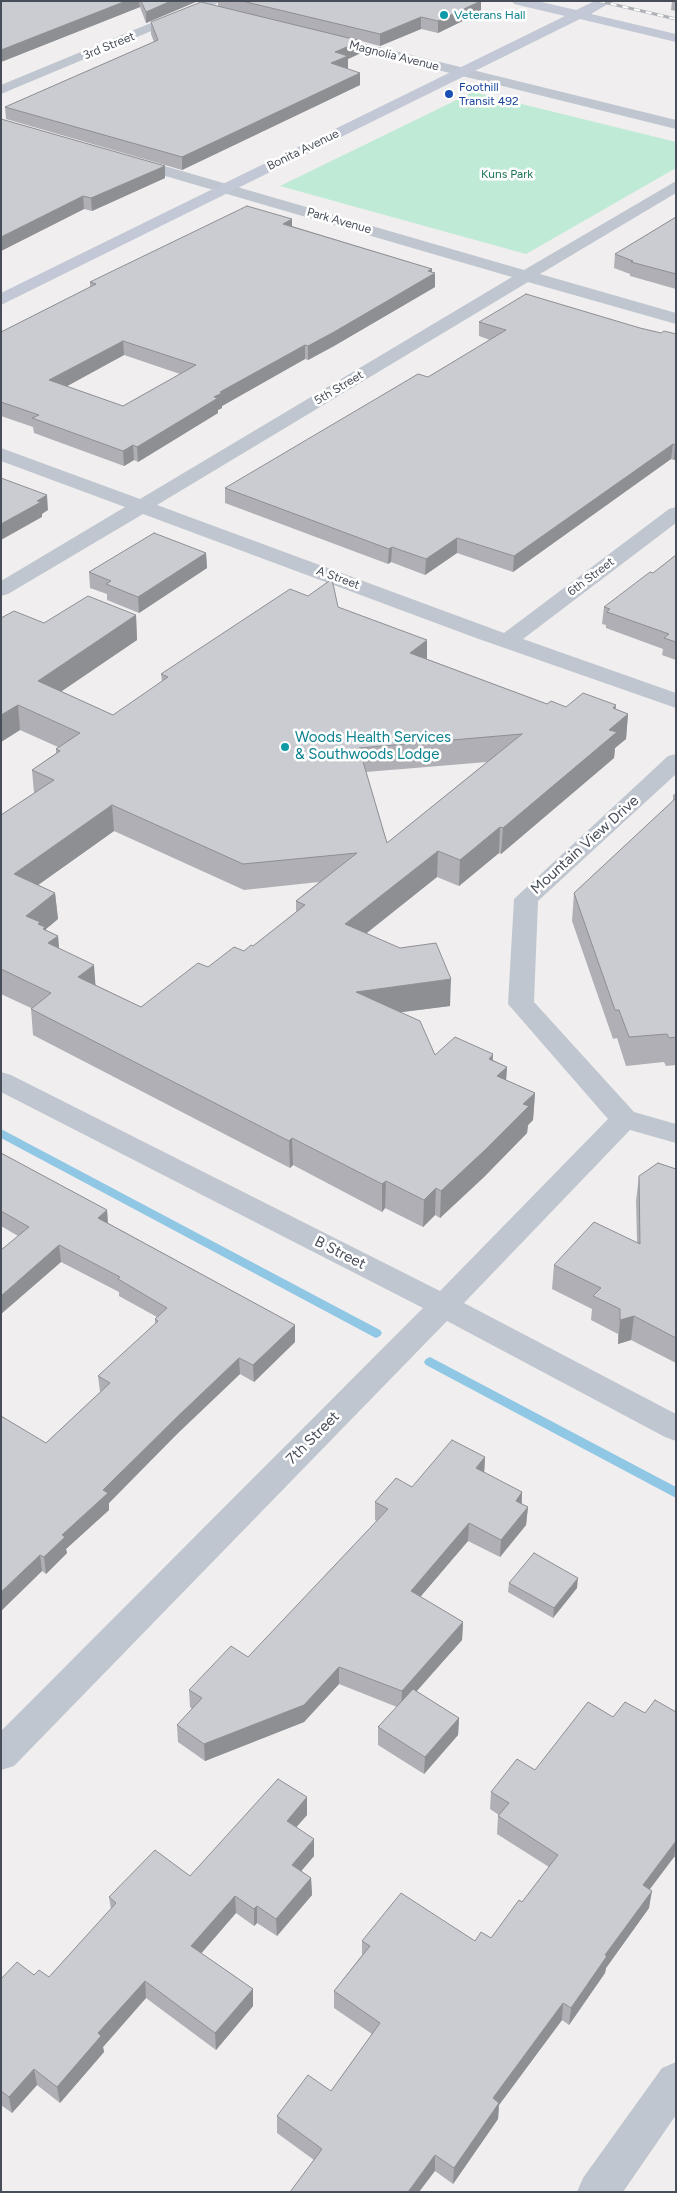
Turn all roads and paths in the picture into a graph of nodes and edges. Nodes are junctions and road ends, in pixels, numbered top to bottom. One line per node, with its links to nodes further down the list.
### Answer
1 (216, 1): 4 (street, 3rd Street)
2 (519, 1): 6 (main road)
3 (606, 1): 6 (main road, Bonita Avenue)
4 (200, 8): 5 (street); 10 (street, 3rd Street)
5 (226, 14)
6 (578, 15): 8 (main road); 9 (main road, Bonita Avenue)
7 (308, 34): 9 (street, Magnolia Avenue)
8 (676, 38)
9 (460, 73): 11 (street, Magnolia Avenue); 14 (main road, Bonita Avenue)
10 (1, 90)
11 (676, 125)
12 (113, 156): 14 (street, Park Avenue)
13 (676, 186): 15 (street, 5th Street)
14 (227, 188): 15 (street, Park Avenue); 16 (main road, Bonita Avenue)
15 (526, 276): 17 (street, Park Avenue); 19 (street, 5th Street)
16 (1, 300)
17 (676, 319)
18 (1, 454): 19 (street, A Street)
19 (142, 506): 21 (street, 5th Street); 22 (street, A Street)
20 (676, 513): 22 (street, 6th Street)
21 (1, 590)
22 (508, 641): 23 (street, A Street)
23 (676, 700)
24 (676, 761): 26 (street, Mountain View Drive)
25 (1, 1081): 28 (street, B Street)
26 (624, 1119): 27 (street); 28 (street, 7th Street)
27 (676, 1134)
28 (444, 1306): 29 (street, B Street); 30 (street, 7th Street)
29 (676, 1429)
30 (1, 1754)
31 (676, 2081): 32 (street)
32 (598, 2192)

